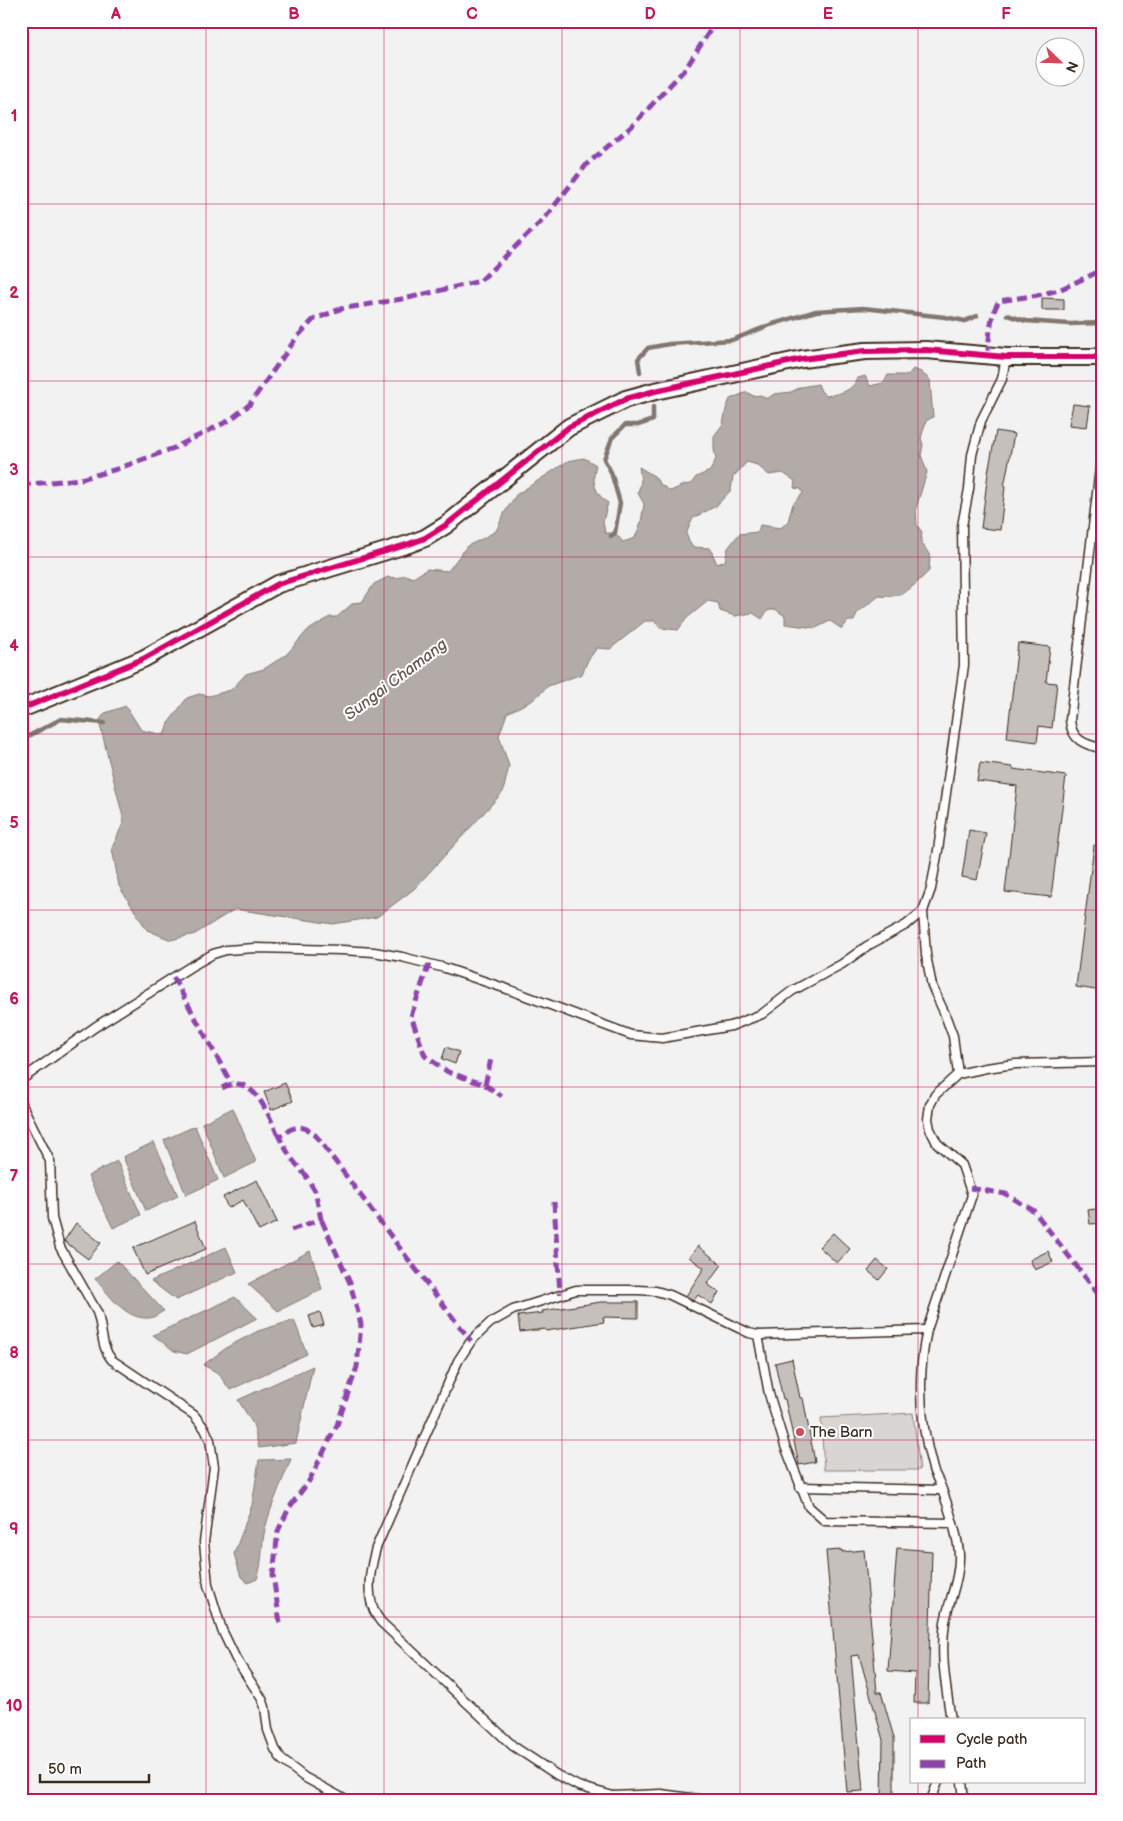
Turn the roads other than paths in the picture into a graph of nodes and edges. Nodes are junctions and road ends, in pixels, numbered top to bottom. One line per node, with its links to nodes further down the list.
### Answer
1 (1102, 356): 2 (street)
2 (1006, 357): 4 (street); 6 (lane)
3 (1102, 451): 5 (lane)
4 (21, 709)
5 (1102, 748)
6 (923, 911): 8 (lane); 9 (lane)
7 (1102, 1062): 8 (lane)
8 (958, 1074): 11 (lane)
9 (21, 1080)
10 (21, 1103): 19 (lane)
11 (927, 1330): 12 (lane); 14 (lane)
12 (758, 1336): 13 (lane); 20 (lane)
13 (800, 1487): 14 (lane); 15 (lane)
14 (942, 1490): 15 (lane)
15 (952, 1523): 16 (lane)
16 (950, 1718)
17 (937, 1784): 21 (lane)
18 (962, 1784): 22 (lane)
19 (346, 1800)
20 (705, 1800)
21 (931, 1800)
22 (964, 1800)

